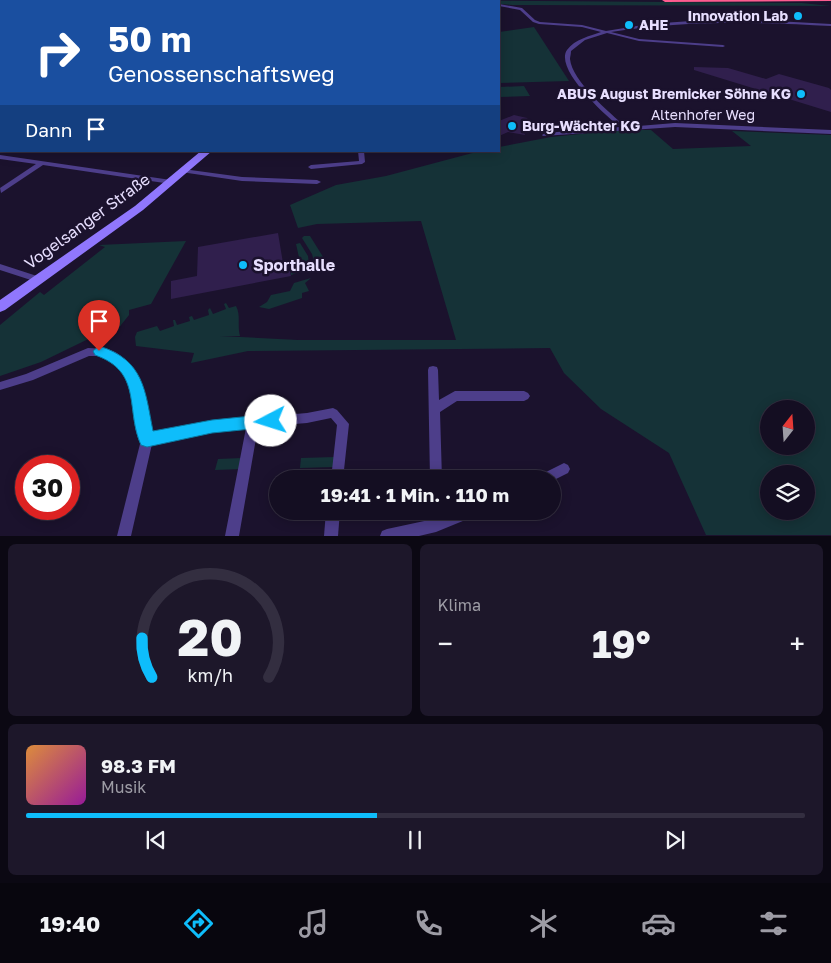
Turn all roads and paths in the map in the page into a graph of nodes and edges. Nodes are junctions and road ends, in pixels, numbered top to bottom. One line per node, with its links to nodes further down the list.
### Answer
1 (665, 0): 2 (highway)
2 (766, 0): 3 (highway); 4 (highway)
3 (829, 0)
4 (831, 4)
5 (500, 5): 7 (street)
6 (831, 25): 7 (street)
7 (603, 32): 8 (street); 9 (street)
8 (723, 46)
9 (624, 128): 10 (street, Altenhofer Weg); 11 (street, Altenhofer Weg)
10 (831, 132)
11 (545, 135)
12 (206, 152): 17 (street, Vogelsanger Straße)
13 (361, 152): 16 (street)
14 (0, 157): 15 (street, Vogelsanger Straße)
15 (42, 163): 18 (street, Vogelsanger Straße); 20 (street)
16 (312, 167)
17 (183, 172): 18 (street, Vogelsanger Straße); 19 (street)
18 (171, 182): 22 (street, Vogelsanger Straße)
19 (317, 182)
20 (0, 188)
21 (0, 267): 22 (street)
22 (37, 279): 23 (street, Vogelsanger Straße)
23 (0, 307)
24 (433, 370): 27 (street)
25 (0, 386): 29 (street)
26 (524, 396): 27 (street)
27 (434, 409): 32 (street)
28 (253, 422): 29 (street); 31 (street); 37 (street)
29 (147, 440): 36 (street)
30 (564, 469): 33 (street)
31 (338, 470)
32 (436, 470)
33 (561, 470)
34 (332, 520): 38 (street)
35 (431, 520): 39 (street)
36 (124, 536)
37 (232, 536)
38 (331, 536)
39 (387, 536)

